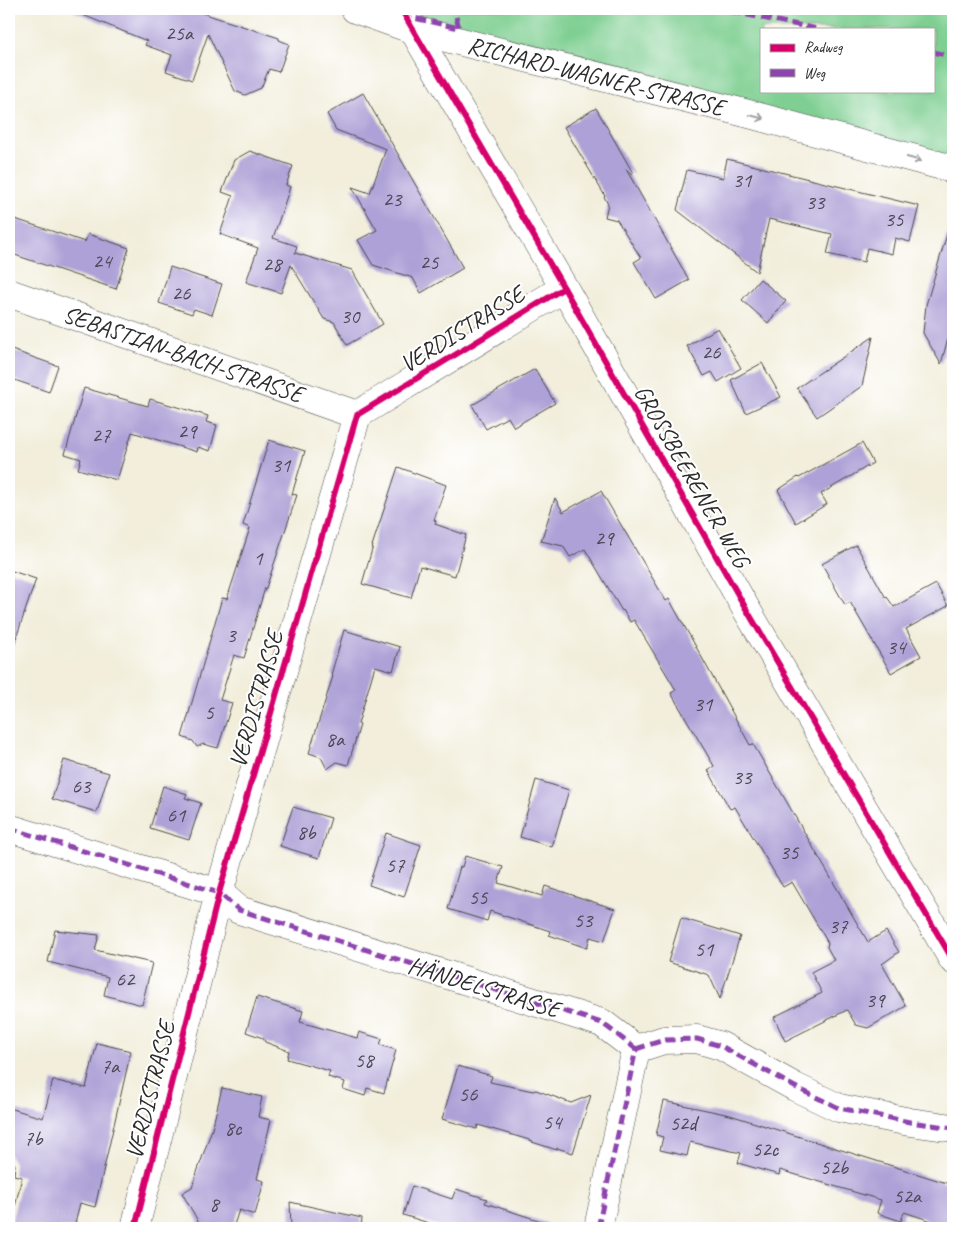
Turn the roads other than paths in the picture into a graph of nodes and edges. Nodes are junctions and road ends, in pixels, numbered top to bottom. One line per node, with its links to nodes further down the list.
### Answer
1 (355, 9): 2 (street, RICHARD-WAGNER-STRASSE)
2 (408, 20): 3 (street, RICHARD-WAGNER-STRASSE, one-way to 3); 4 (street, GROSSBEERENER WEG)
3 (953, 169)
4 (564, 288): 6 (street, VERDISTRASSE); 9 (street, GROSSBEERENER WEG)
5 (9, 293): 6 (street, SEBASTIAN-BACH-STRASSE)
6 (358, 415): 8 (street, VERDISTRASSE)
7 (9, 828): 8 (street, HÄNDELSTRASSE)
8 (219, 893): 10 (street, HÄNDELSTRASSE); 12 (street, VERDISTRASSE)
9 (953, 960)
10 (636, 1049): 11 (street); 13 (street)
11 (953, 1128)
12 (135, 1228)
13 (598, 1228)

